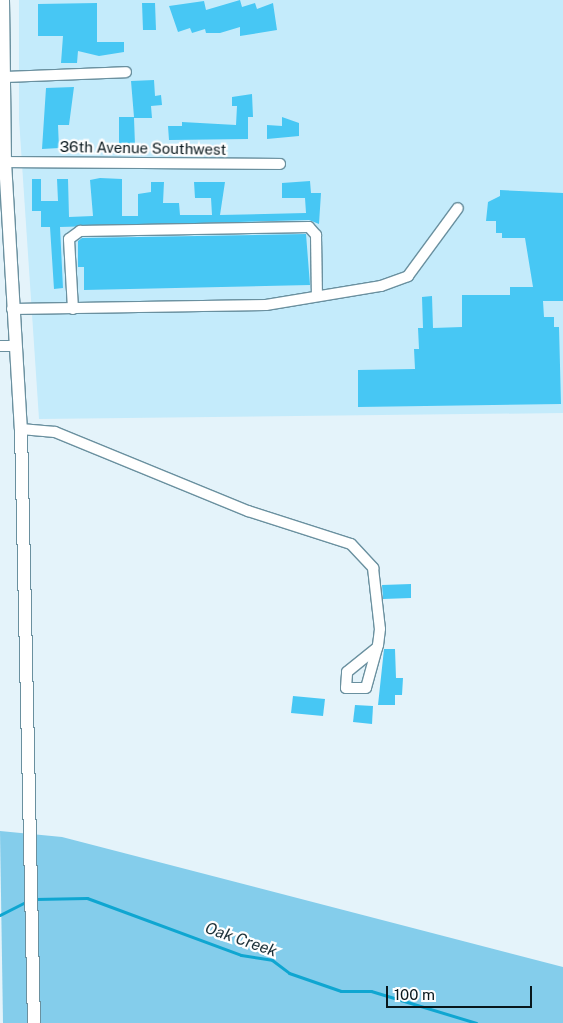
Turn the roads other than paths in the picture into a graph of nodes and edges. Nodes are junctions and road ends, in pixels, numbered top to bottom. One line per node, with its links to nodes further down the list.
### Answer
1 (3, 0): 2 (main road)
2 (2, 35): 4 (main road)
3 (126, 72): 4 (street)
4 (4, 77): 5 (main road)
5 (5, 162): 6 (street, 36th Avenue Southwest); 7 (main road)
6 (280, 164)
7 (3, 190): 10 (main road)
8 (458, 208): 9 (street)
9 (317, 296): 11 (street); 11 (street)
10 (12, 309): 11 (street); 13 (main road)
11 (73, 309)
12 (0, 346): 13 (street)
13 (16, 346): 14 (main road)
14 (20, 429): 15 (street); 16 (main road)
15 (377, 648)
16 (34, 1023)

